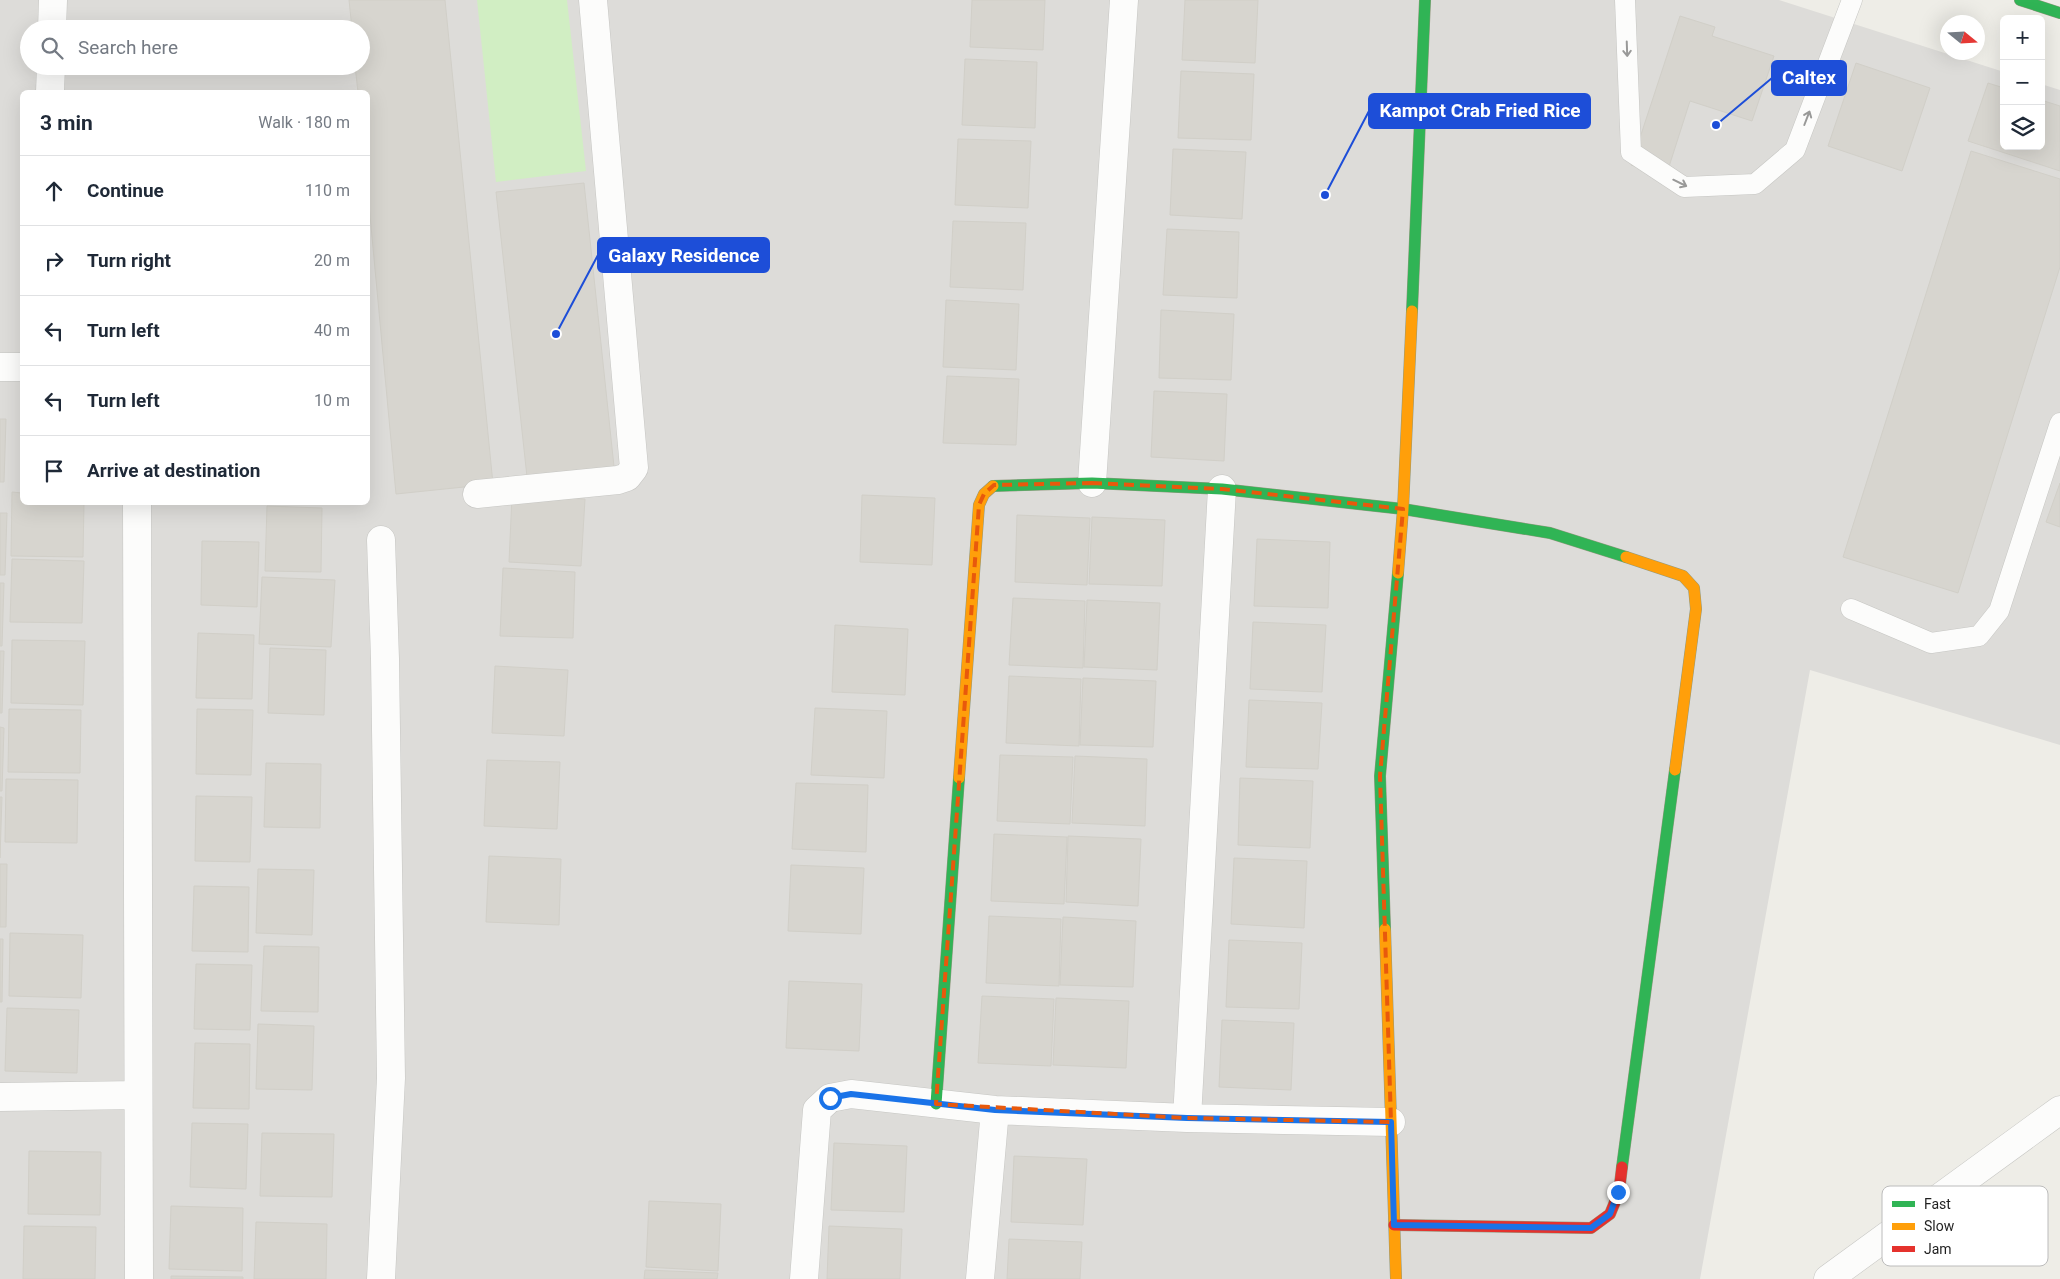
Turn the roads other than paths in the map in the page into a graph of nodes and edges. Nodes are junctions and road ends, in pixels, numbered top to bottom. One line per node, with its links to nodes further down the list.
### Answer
1 (53, 0): 9 (street)
2 (594, 0): 17 (street)
3 (1124, 0): 15 (street)
4 (1425, 0): 19 (main road)
5 (1625, 0): 6 (lane, one-way to 6)
6 (1852, 0)
7 (2020, 0): 8 (main road)
8 (2060, 13)
9 (52, 20)
10 (51, 75): 11 (street)
11 (50, 90)
12 (0, 367): 13 (street)
13 (20, 367)
14 (2060, 423): 21 (lane)
15 (1092, 483): 16 (main road); 24 (main road)
16 (1222, 489): 19 (main road); 27 (street)
17 (477, 494)
18 (137, 505): 22 (street)
19 (1403, 509): 28 (main road); 30 (main road)
20 (381, 540): 33 (street)
21 (1851, 609)
22 (138, 1094): 23 (street); 32 (street)
23 (0, 1096)
24 (936, 1104): 25 (street); 34 (street)
25 (995, 1110): 27 (street); 35 (street)
26 (2060, 1110): 29 (street)
27 (1187, 1118): 28 (street)
28 (1391, 1122): 30 (main road)
29 (1956, 1186)
30 (1394, 1225): 36 (main road)
31 (1882, 1240): 37 (street)
32 (138, 1279)
33 (381, 1279)
34 (804, 1279)
35 (980, 1279)
36 (1396, 1279)
37 (1828, 1279)

